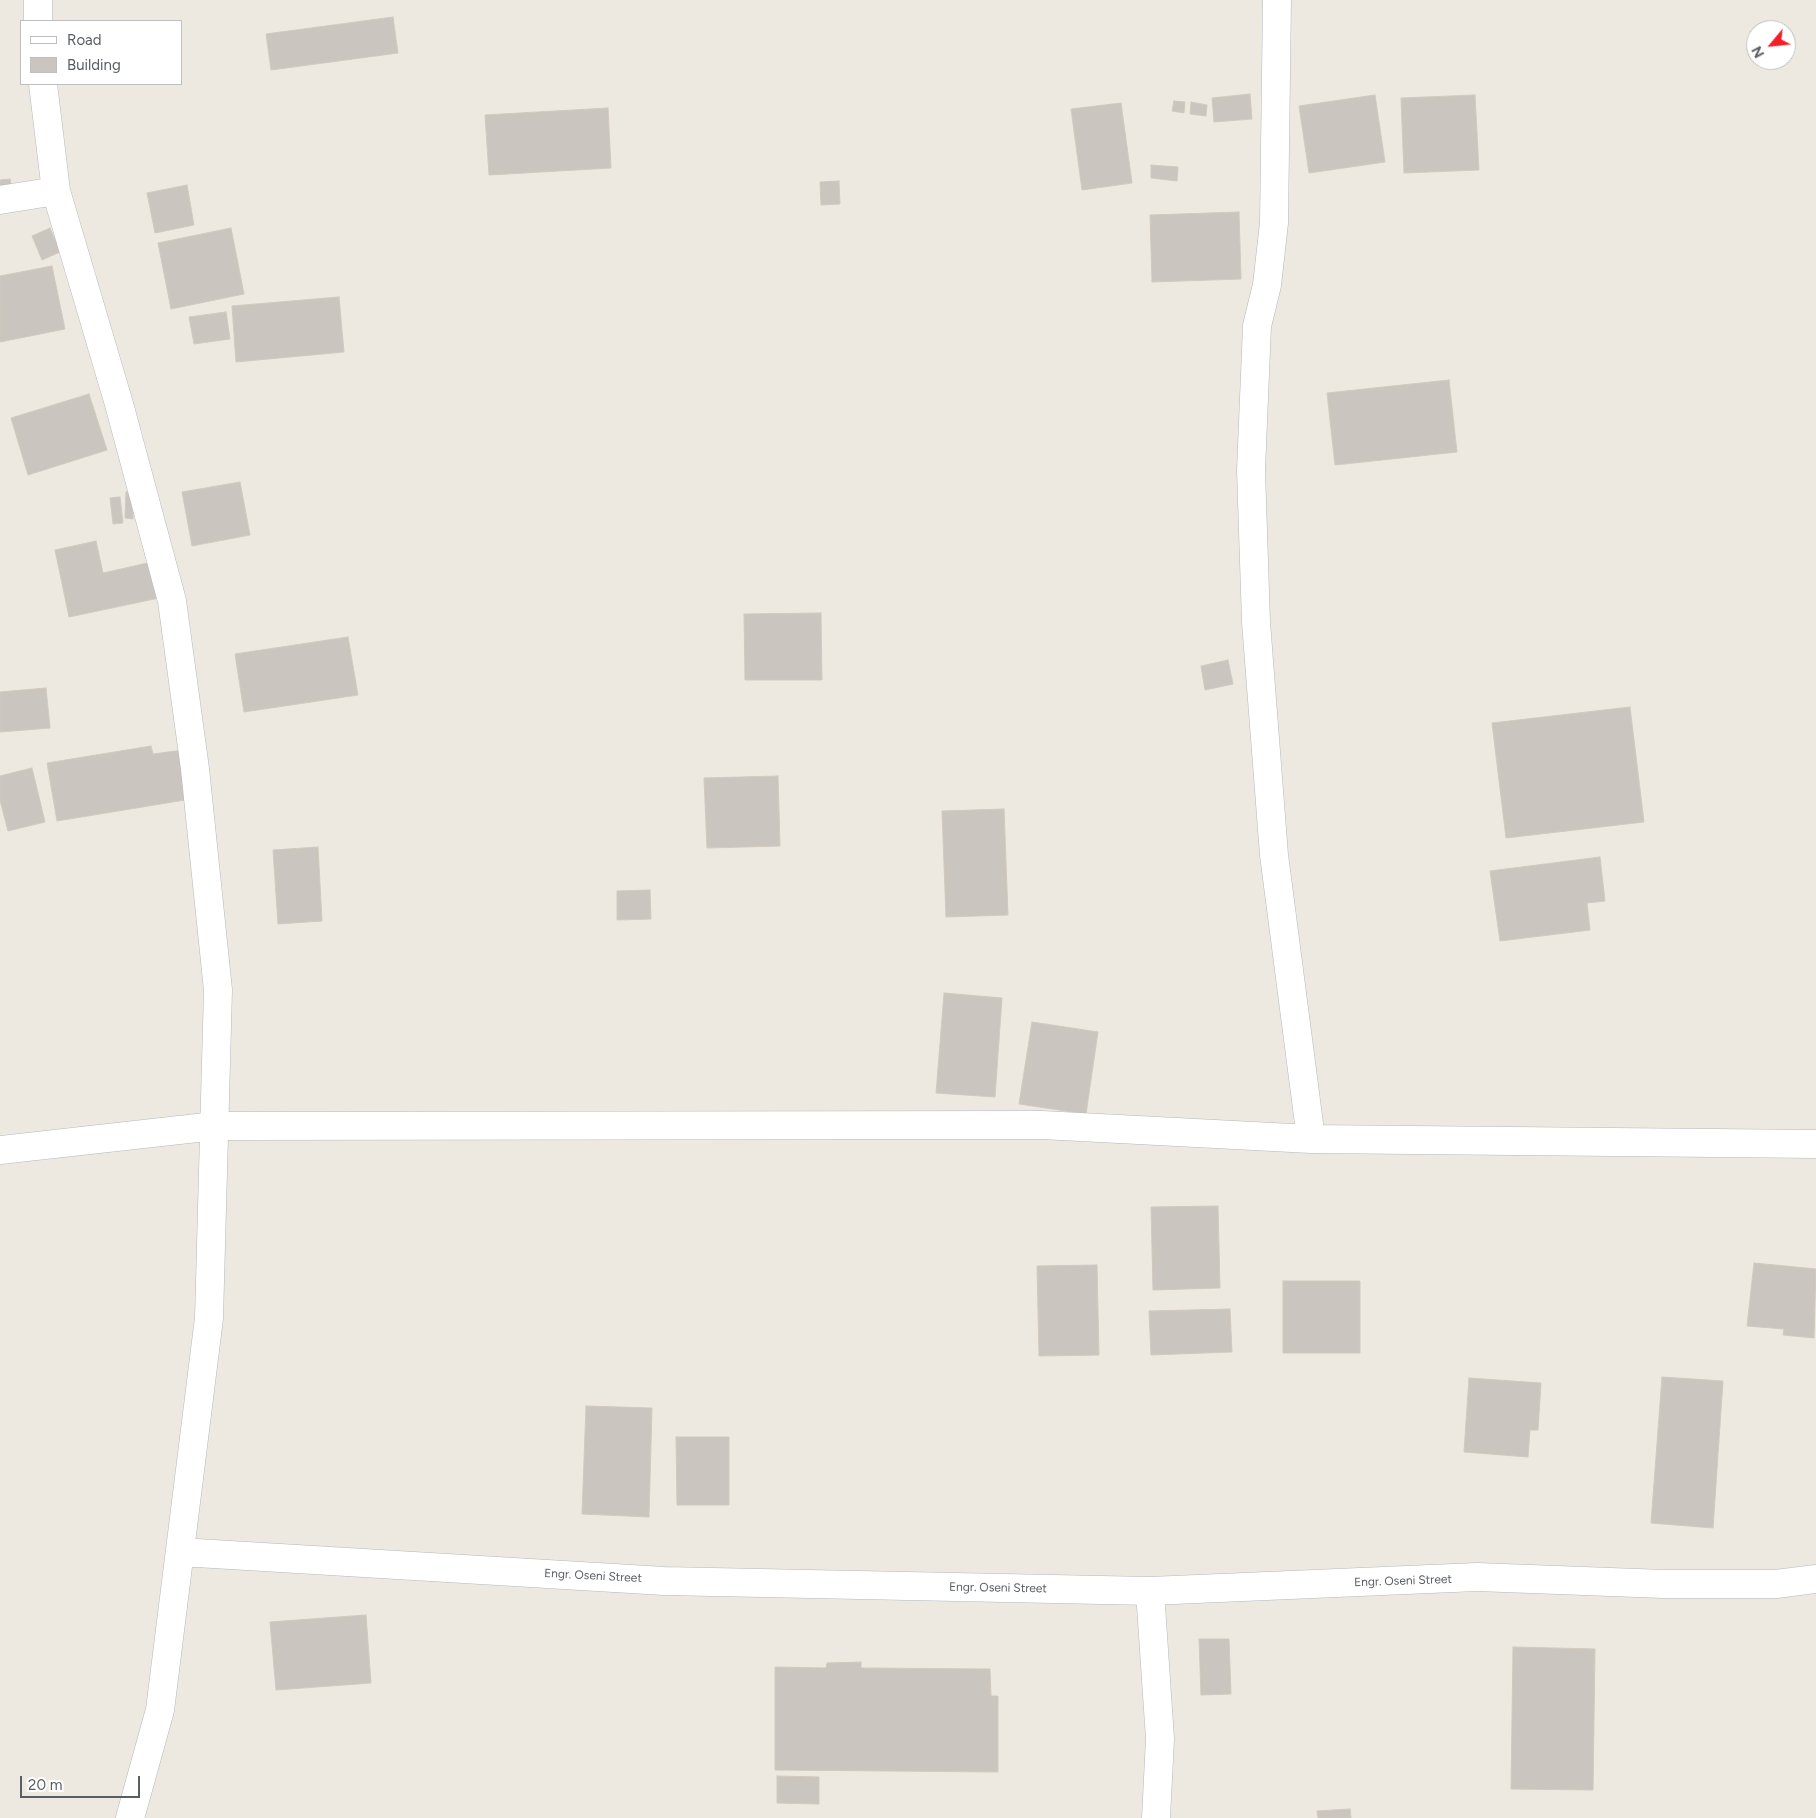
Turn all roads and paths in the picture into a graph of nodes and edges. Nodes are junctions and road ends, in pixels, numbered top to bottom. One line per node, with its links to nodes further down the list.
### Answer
1 (38, 0): 3 (street)
2 (1277, 0): 8 (street)
3 (38, 20)
4 (43, 85): 5 (street)
5 (56, 191): 6 (street); 7 (street)
6 (0, 200)
7 (214, 1126): 8 (street); 10 (street); 11 (street)
8 (1310, 1139): 9 (street)
9 (1816, 1144)
10 (0, 1150)
11 (180, 1552): 13 (street, Engr. Oseni Street); 14 (street)
12 (1816, 1579): 13 (street, Engr. Oseni Street)
13 (1150, 1591): 15 (street)
14 (130, 1818)
15 (1156, 1818)

